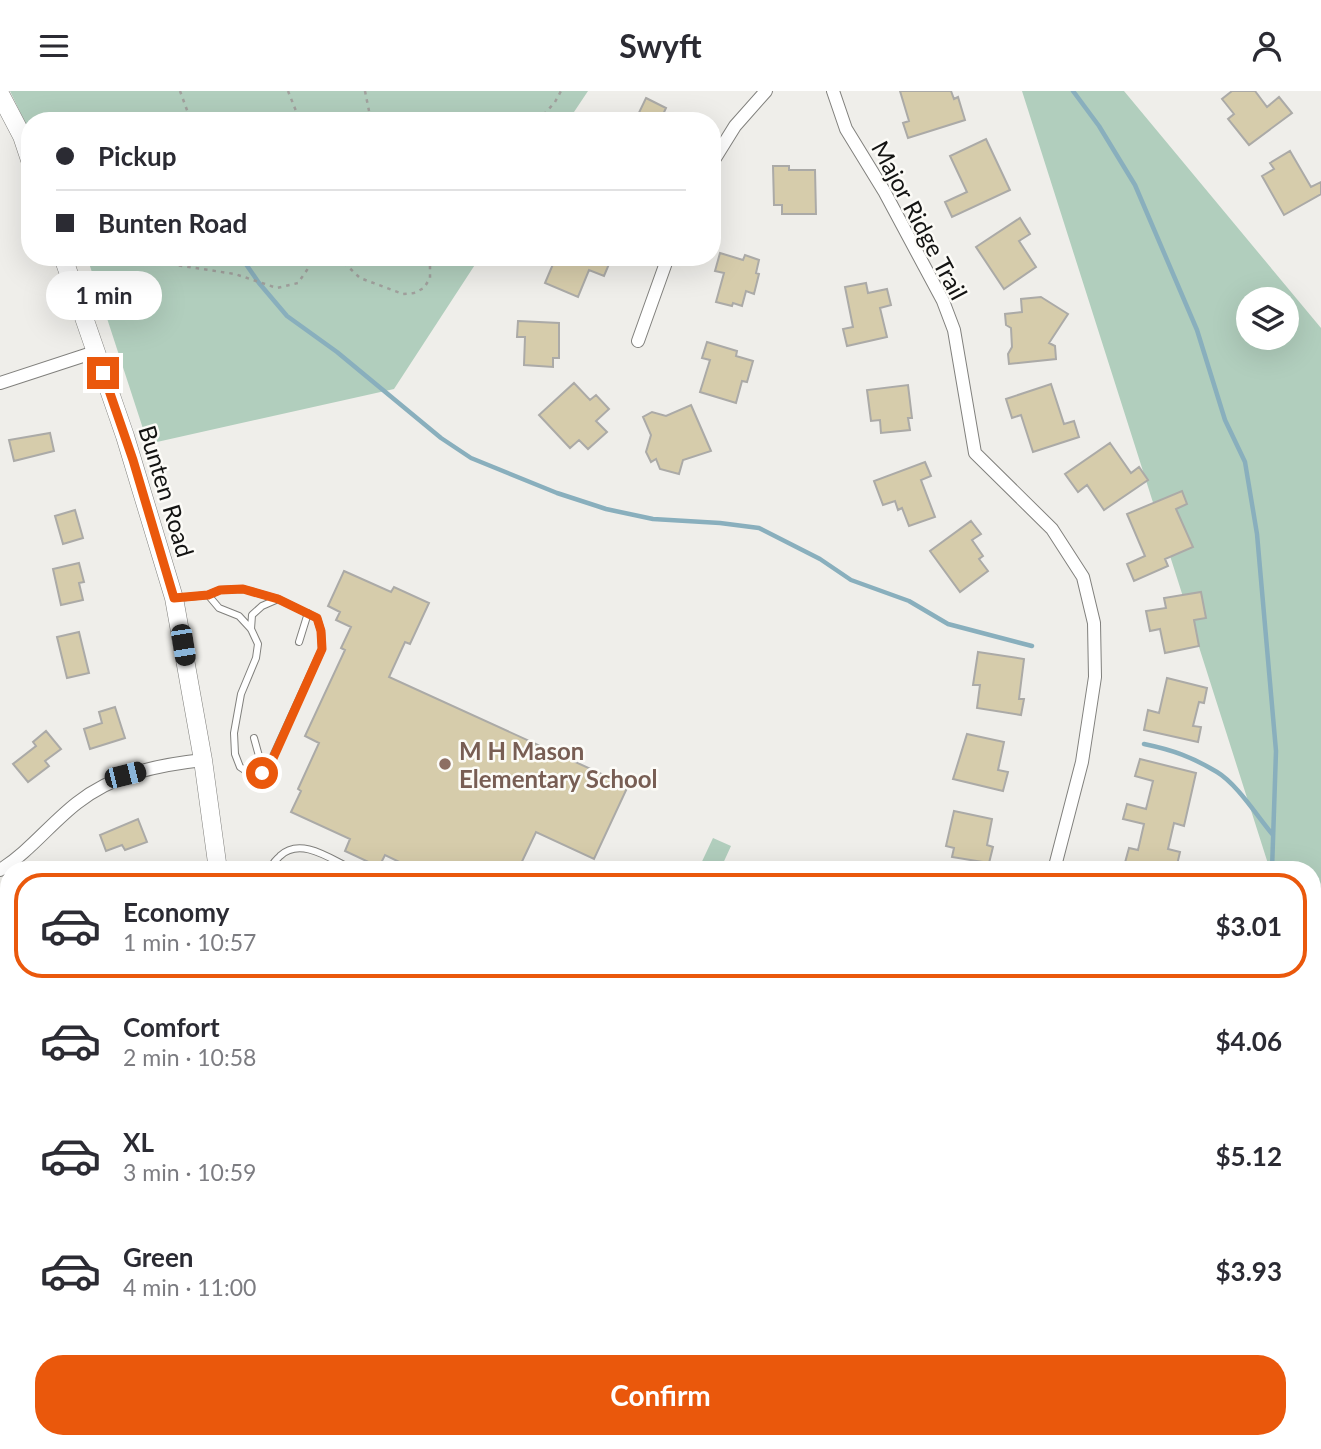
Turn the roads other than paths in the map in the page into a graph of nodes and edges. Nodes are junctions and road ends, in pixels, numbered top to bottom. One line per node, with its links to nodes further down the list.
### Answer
1 (766, 91): 5 (street)
2 (833, 91): 24 (street, Major Ridge Trail)
3 (0, 93): 4 (street)
4 (21, 134)
5 (721, 148)
6 (66, 266): 9 (street, Bunten Road)
7 (665, 266): 8 (street)
8 (638, 341)
9 (95, 352): 10 (street); 12 (street, Bunten Road)
10 (0, 383)
11 (208, 595): 12 (lane); 13 (lane); 15 (lane)
12 (174, 598): 18 (street, Bunten Road)
13 (278, 599): 14 (lane); 15 (lane)
14 (308, 613): 16 (lane); 19 (lane)
15 (251, 629): 19 (lane)
16 (299, 642)
17 (254, 738): 19 (lane)
18 (203, 760): 20 (street); 21 (street, Bunten Road)
19 (270, 765)
20 (14, 861)
21 (217, 861)
22 (275, 861): 23 (lane)
23 (334, 861)
24 (1056, 861)

